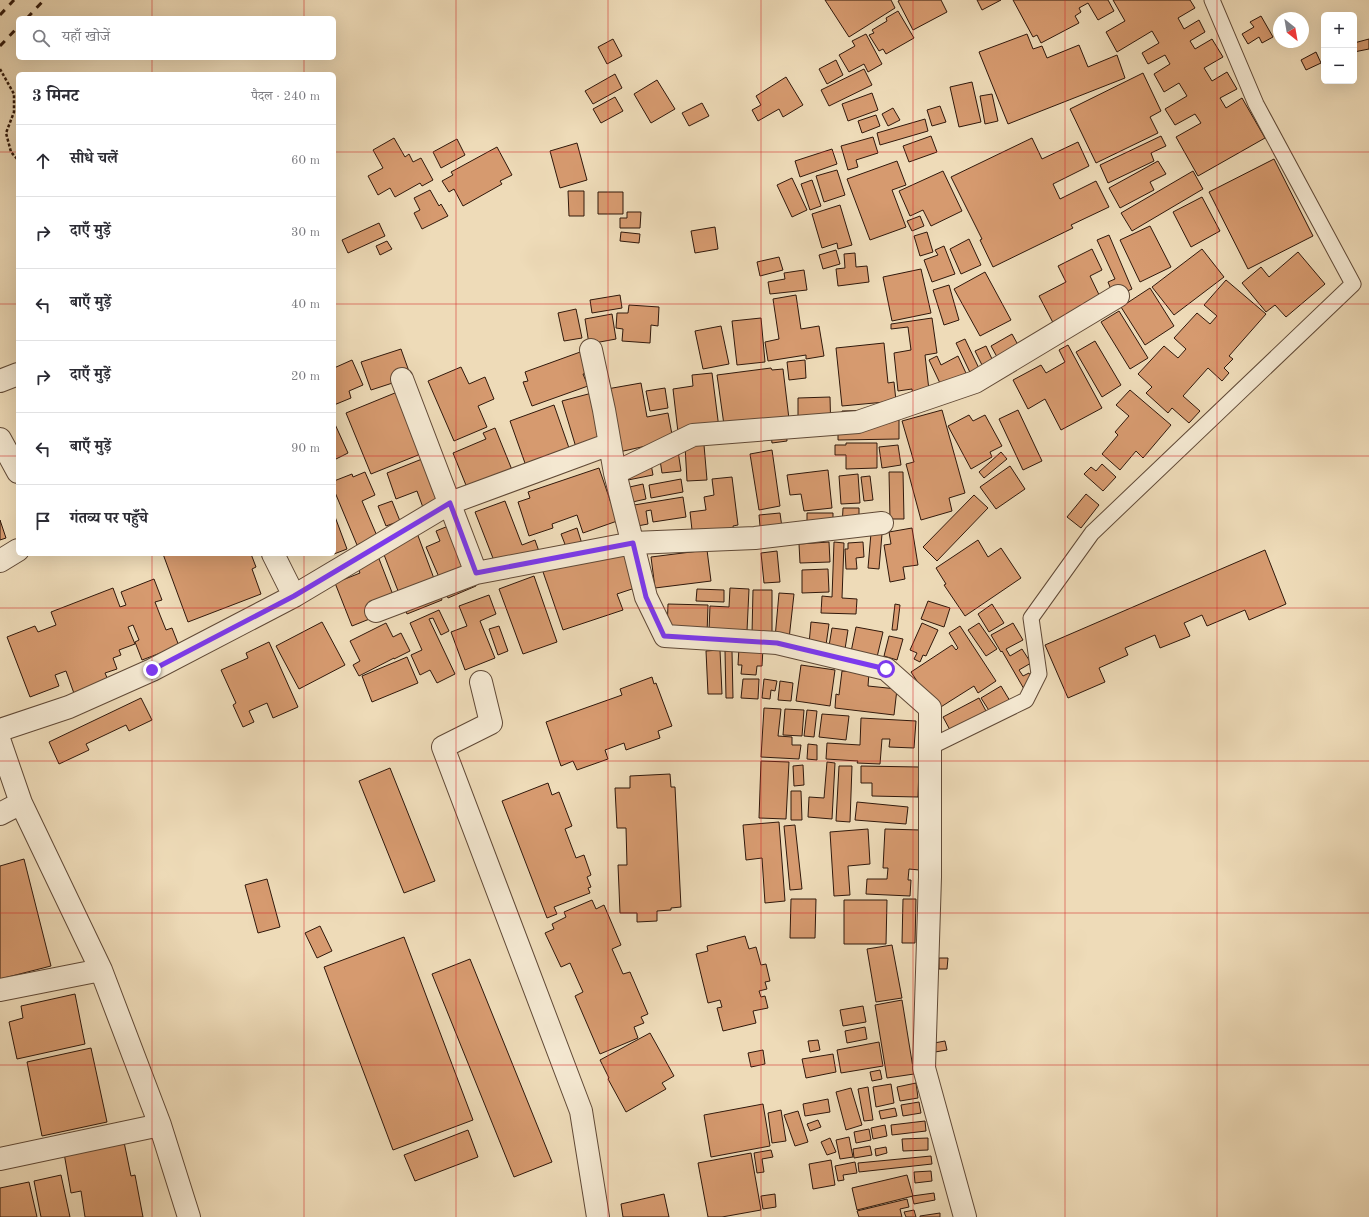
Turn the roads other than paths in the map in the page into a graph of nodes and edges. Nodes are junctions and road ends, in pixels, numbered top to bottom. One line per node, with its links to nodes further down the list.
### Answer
1 (1212, 0): 23 (lane)
2 (1118, 296): 10 (street)
3 (591, 350): 8 (street)
4 (16, 375): 6 (street)
5 (402, 379): 11 (street)
6 (0, 381)
7 (0, 439): 9 (street)
8 (610, 444): 10 (street); 11 (street)
9 (16, 468)
10 (615, 473): 13 (street)
11 (450, 503): 17 (street); 18 (street)
12 (882, 524): 13 (street)
13 (633, 543): 17 (street); 23 (street)
14 (16, 551): 16 (street)
15 (274, 556): 18 (street)
16 (0, 560)
17 (476, 573): 19 (street)
18 (294, 596): 21 (street)
19 (376, 611)
20 (481, 682): 31 (street)
21 (0, 730)
22 (0, 742): 24 (street)
23 (930, 747): 32 (street)
24 (21, 803): 25 (street); 26 (street)
25 (0, 814)
26 (101, 970): 27 (street); 28 (street)
27 (0, 990)
28 (160, 1125): 29 (street); 30 (street)
29 (0, 1160)
30 (189, 1217)
31 (598, 1217)
32 (965, 1217)

